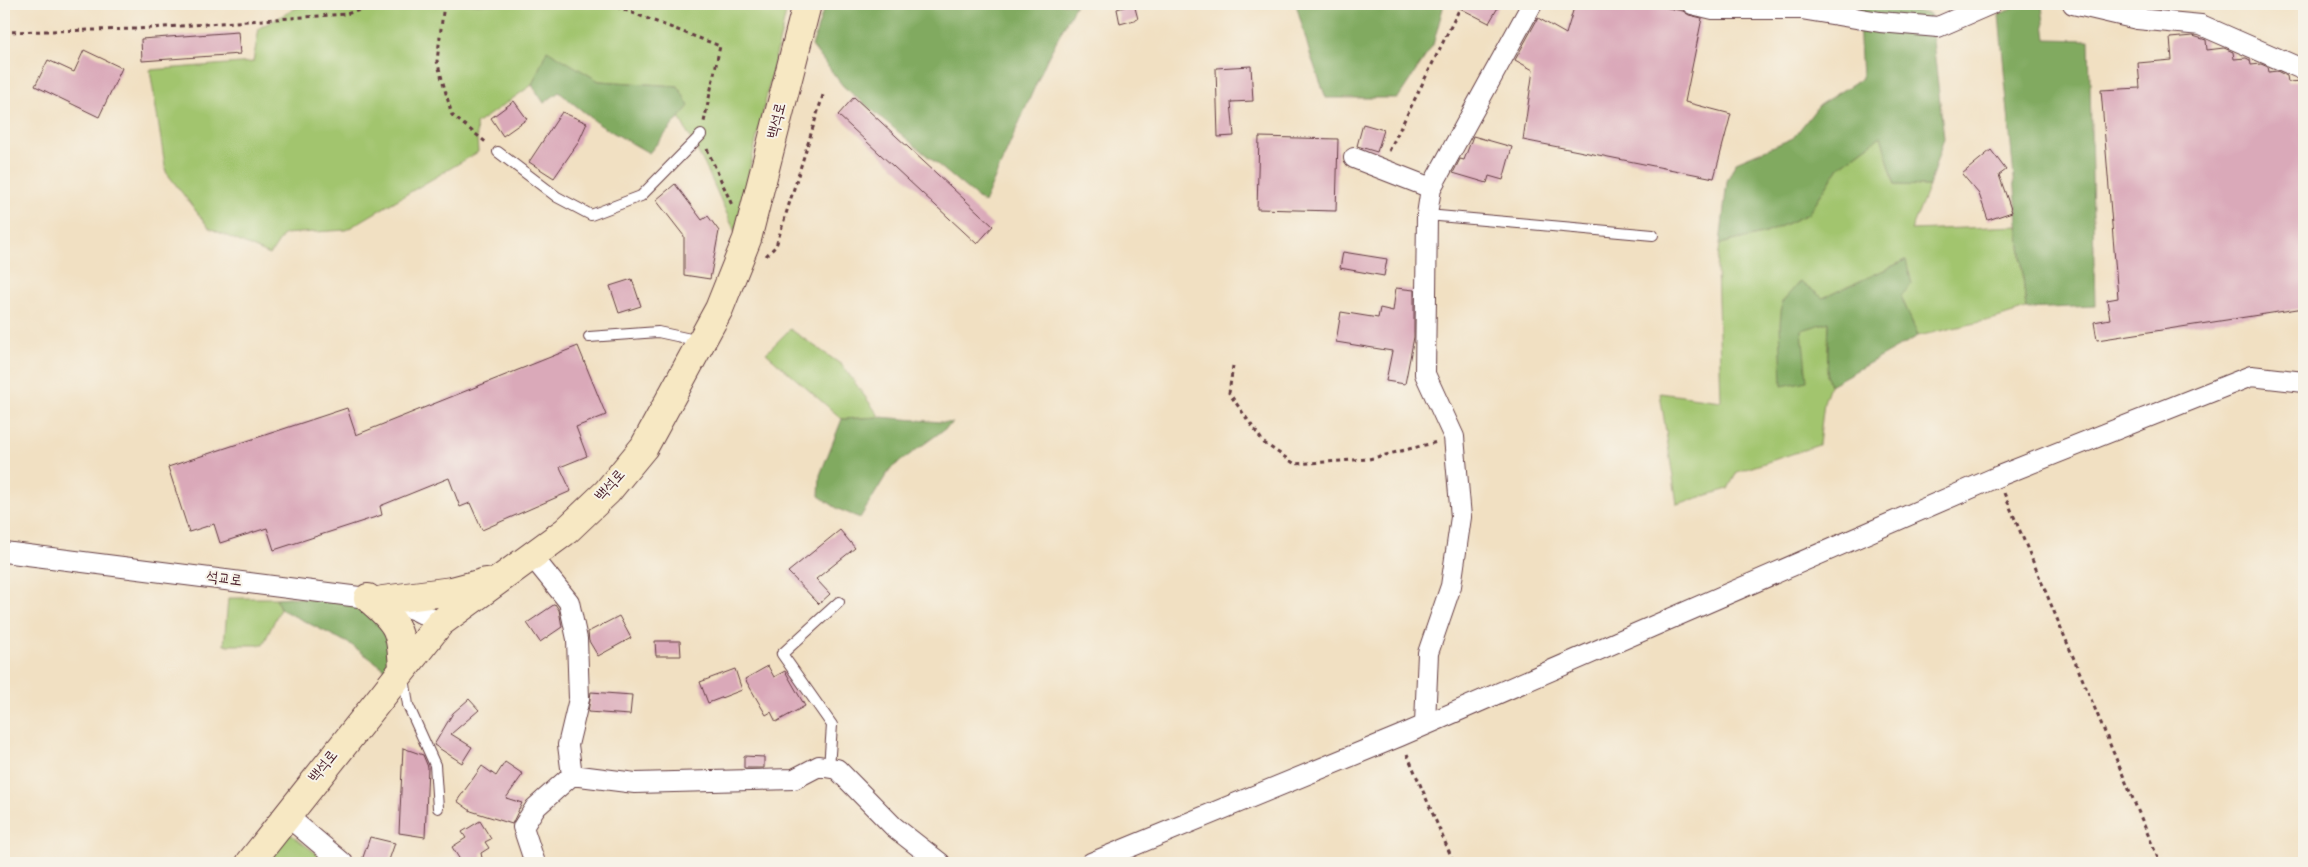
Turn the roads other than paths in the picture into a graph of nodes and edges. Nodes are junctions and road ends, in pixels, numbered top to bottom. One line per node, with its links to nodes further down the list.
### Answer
1 (807, 4): 15 (street, 백석로)
2 (1532, 4): 11 (street)
3 (1692, 4): 4 (street)
4 (1991, 4)
5 (2073, 4): 6 (street)
6 (2136, 11): 7 (street)
7 (2304, 70)
8 (701, 135): 9 (lane)
9 (498, 152)
10 (1354, 158): 11 (street)
11 (1431, 188): 12 (street)
12 (1427, 215): 13 (lane); 24 (street)
13 (1653, 235)
14 (589, 337): 15 (lane)
15 (701, 341): 18 (street, 백석로)
16 (2304, 382): 24 (street)
17 (4, 552): 20 (street, 석교로)
18 (532, 556): 19 (street, 백석로); 26 (street)
19 (504, 577): 20 (street); 22 (street, 백석로)
20 (375, 599): 22 (street, 석교로); 23 (street)
21 (839, 602): 25 (lane)
22 (440, 623): 23 (street, 백석로)
23 (403, 668): 27 (lane); 28 (street, 백석로)
24 (1426, 723): 33 (street)
25 (829, 768): 26 (street); 32 (street)
26 (572, 774): 31 (street)
27 (438, 808)
28 (286, 815): 29 (street, 백석로); 30 (street)
29 (250, 863)
30 (343, 863)
31 (535, 863)
32 (940, 863)
33 (1091, 863)

